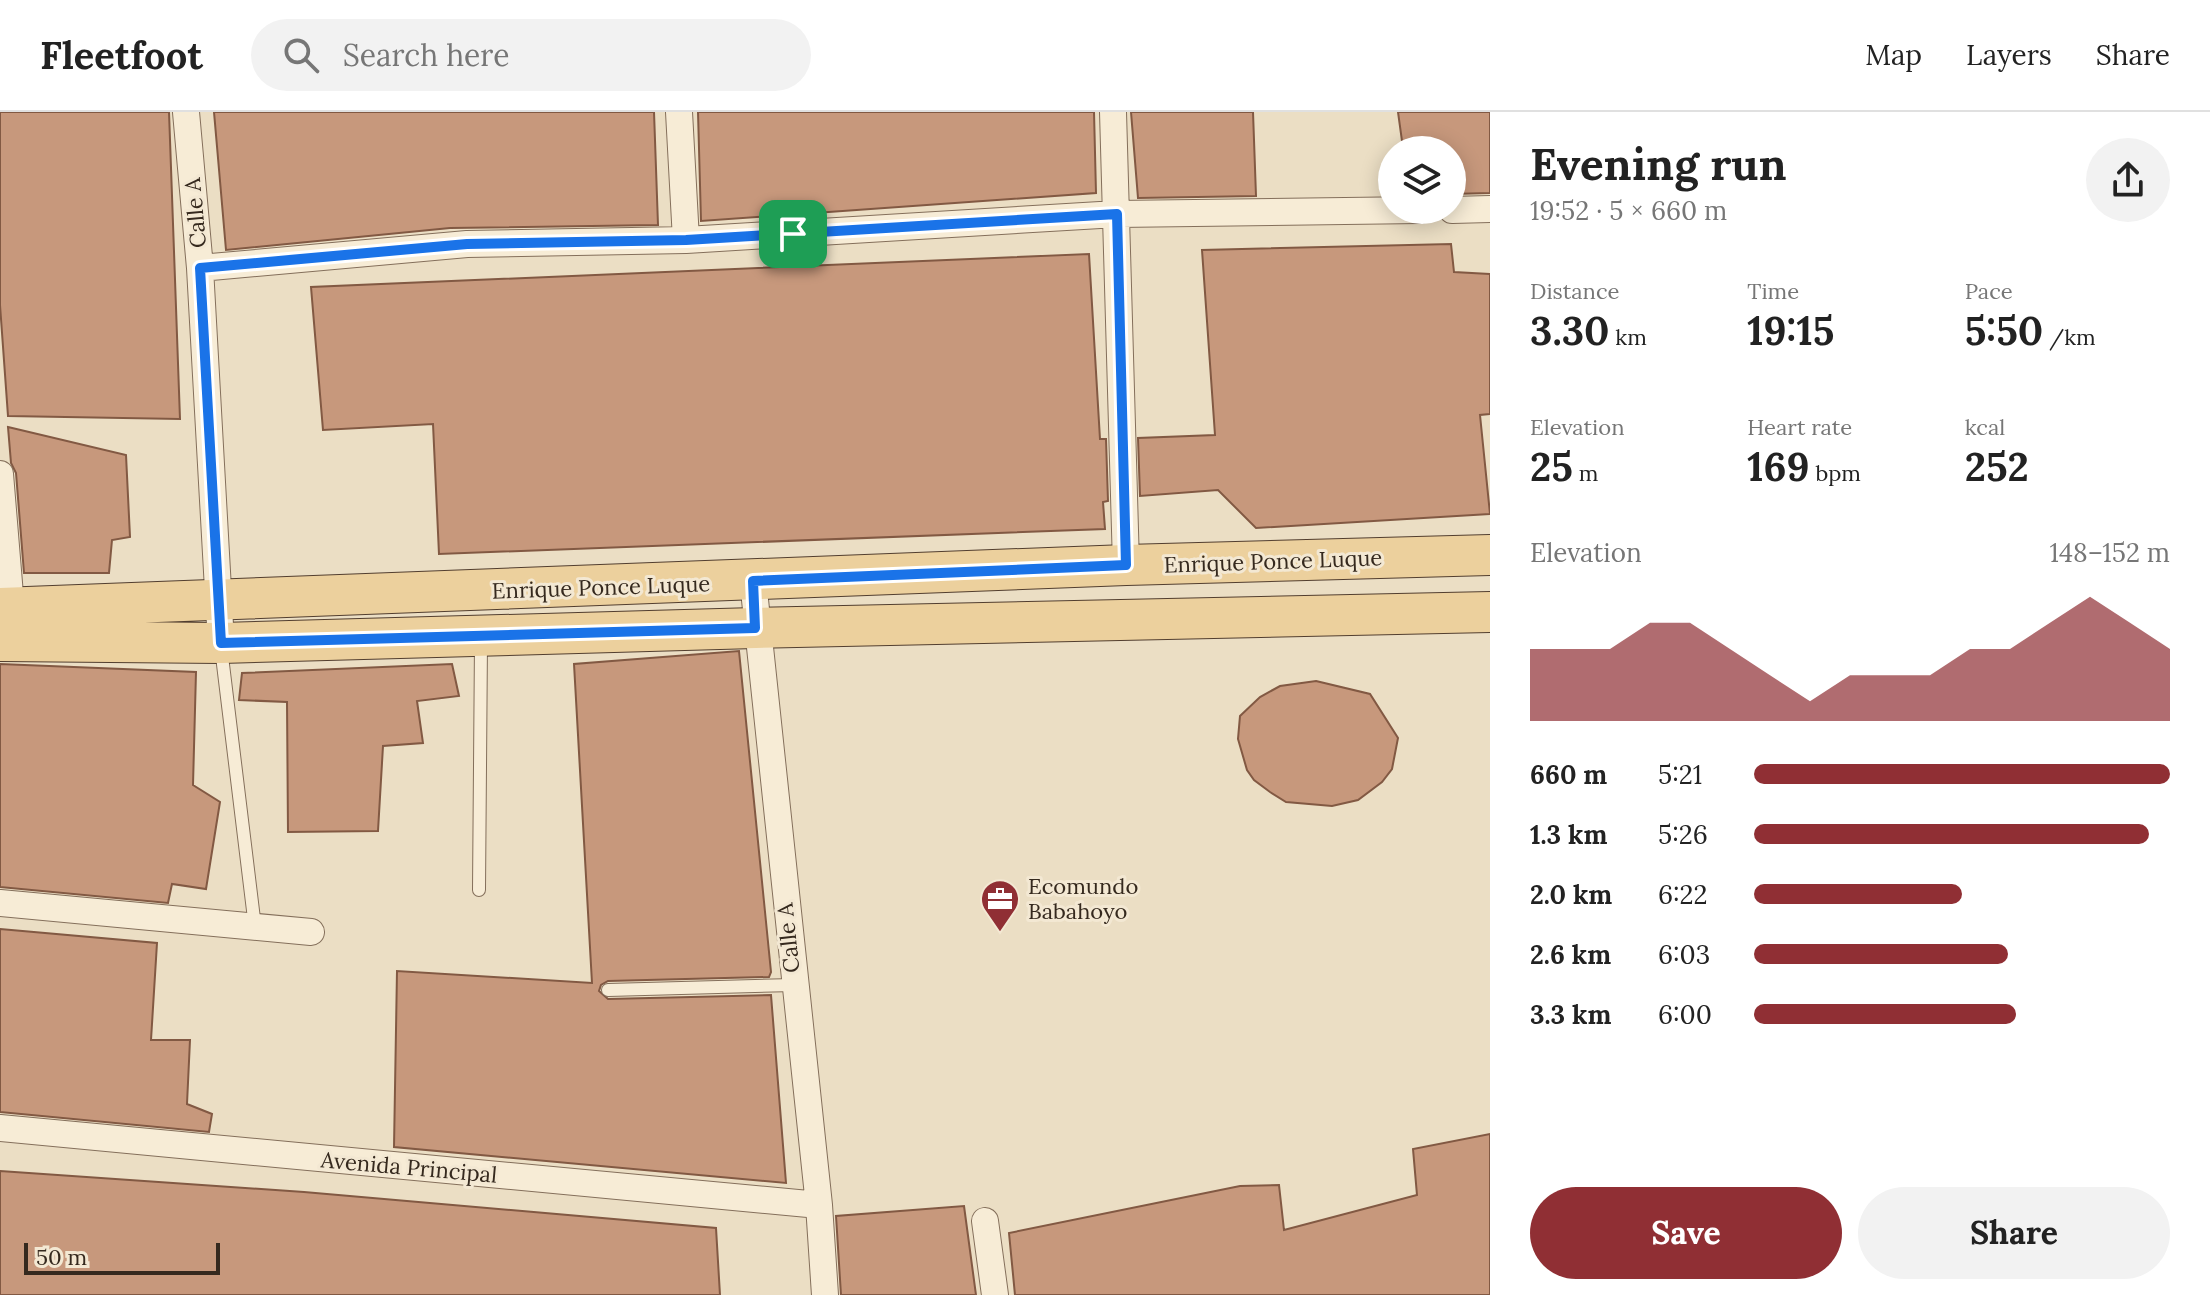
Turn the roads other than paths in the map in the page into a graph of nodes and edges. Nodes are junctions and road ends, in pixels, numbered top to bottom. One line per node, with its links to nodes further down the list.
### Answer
1 (186, 112): 9 (street, Calle A)
2 (679, 112): 8 (street)
3 (1113, 112): 7 (street)
4 (1490, 209): 5 (street)
5 (1466, 210)
6 (1378, 211): 7 (street)
7 (1117, 214): 8 (street); 12 (street)
8 (686, 240): 9 (street)
9 (200, 268): 14 (street, Calle A)
10 (0, 474): 16 (street)
11 (1490, 555): 12 (main road, Enrique Ponce Luque)
12 (1126, 565): 13 (main road, Enrique Ponce Luque)
13 (753, 581): 14 (main road, Enrique Ponce Luque); 17 (street, Calle A)
14 (217, 601): 16 (main road, Enrique Ponce Luque); 19 (street, Calle A)
15 (1490, 612): 17 (main road)
16 (4, 618): 19 (main road)
17 (755, 628): 18 (main road); 24 (street, Calle A)
18 (481, 636): 19 (main road); 20 (lane)
19 (221, 643): 22 (lane)
20 (479, 890)
21 (0, 903): 22 (street)
22 (255, 927): 23 (street)
23 (311, 932)
24 (794, 985): 25 (lane); 27 (street, Calle A)
25 (608, 990)
26 (0, 1128): 27 (street, Avenida Principal)
27 (819, 1205): 29 (street, Calle A)
28 (985, 1221): 30 (street)
29 (825, 1295)
30 (995, 1295)

